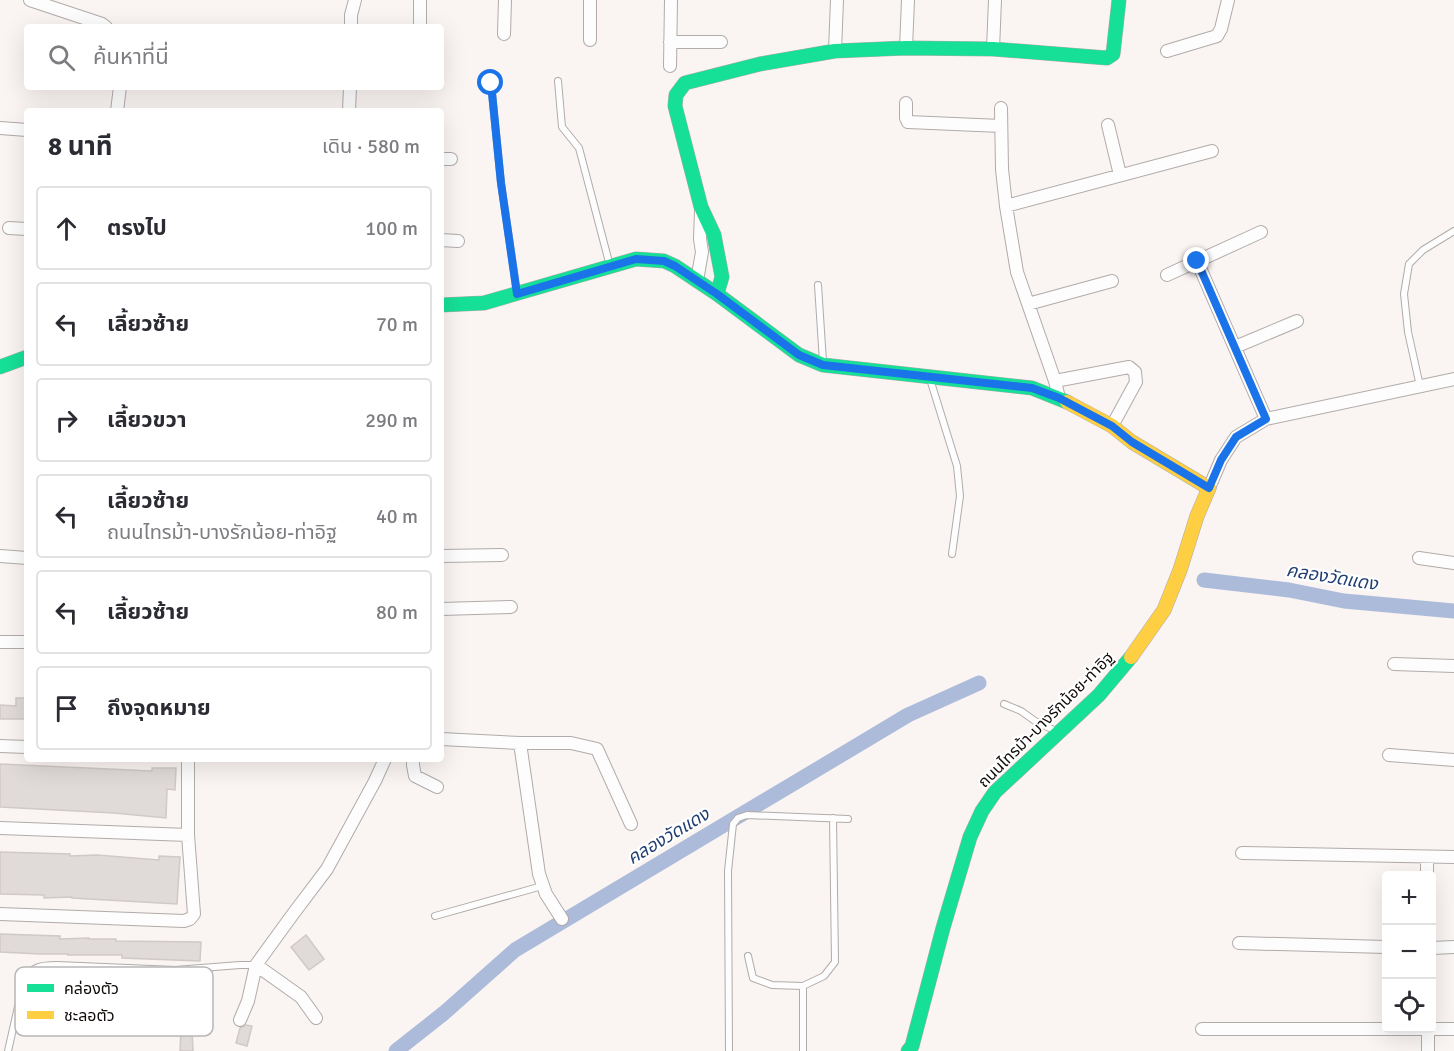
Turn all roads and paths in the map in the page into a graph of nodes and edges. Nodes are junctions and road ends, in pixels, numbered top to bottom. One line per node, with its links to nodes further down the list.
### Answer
1 (355, 0): 13 (street)
2 (420, 0): 14 (street)
3 (505, 0): 15 (street)
4 (590, 0): 16 (street)
5 (671, 0): 17 (street)
6 (837, 0): 21 (street)
7 (908, 0): 19 (street)
8 (995, 0): 20 (street)
9 (1119, 0): 20 (street)
10 (1228, 0): 22 (street)
11 (39, 1): 12 (street)
12 (102, 24)
13 (351, 24)
14 (420, 24)
15 (504, 34)
16 (590, 40)
17 (670, 42): 18 (street); 23 (street)
18 (721, 42)
19 (906, 48): 20 (street); 21 (street)
20 (993, 49)
21 (835, 51): 39 (street)
22 (1167, 51)
23 (670, 66)
24 (558, 81): 47 (lane)
25 (491, 83): 52 (lane)
26 (120, 90): 29 (street)
27 (350, 90): 30 (street)
28 (906, 103): 33 (street)
29 (117, 108)
30 (350, 108)
31 (1001, 108): 33 (street)
32 (1108, 125): 37 (street)
33 (1001, 126): 38 (street)
34 (0, 128): 35 (street)
35 (24, 130)
36 (1212, 151): 37 (street)
37 (1120, 175): 38 (street)
38 (1006, 206): 54 (street)
39 (701, 207): 49 (street); 53 (street)
40 (9, 228): 41 (street)
41 (24, 229)
42 (1454, 231): 64 (lane)
43 (1261, 232): 46 (street)
44 (444, 240): 45 (street)
45 (459, 241)
46 (1197, 261): 48 (street); 57 (street)
47 (610, 266): 49 (street); 52 (street)
48 (1167, 275)
49 (698, 281): 53 (street)
50 (1112, 281): 54 (street)
51 (818, 285): 59 (lane)
52 (517, 294): 55 (street)
53 (717, 294): 59 (street)
54 (1028, 304): 63 (street)
55 (444, 305)
56 (1297, 321): 57 (street)
57 (1235, 347): 66 (street)
58 (24, 358): 60 (street)
59 (823, 365): 61 (street)
60 (0, 367)
61 (929, 376): 65 (street); 69 (lane)
62 (1454, 379): 64 (street, ถนนไทรม้า-บางรักน้อย-ท่าอิฐ)
63 (1055, 381): 65 (street); 67 (street)
64 (1420, 386): 66 (street, ถนนไทรม้า-บางรักน้อย-ท่าอิฐ)
65 (1059, 398): 67 (street)
66 (1266, 419): 68 (street, ถนนไทรม้า-บางรักน้อย-ท่าอิฐ)
67 (1112, 426): 68 (street)
68 (1209, 488): 83 (street, ถนนไทรม้า-บางรักน้อย-ท่าอิฐ)
69 (952, 554)
70 (502, 555): 72 (street)
71 (0, 556): 73 (street)
72 (444, 556)
73 (24, 558)
74 (1419, 558): 75 (street)
75 (1454, 563)
76 (511, 608): 77 (street)
77 (444, 609)
78 (0, 642): 79 (street)
79 (24, 642)
80 (1394, 664): 81 (street)
81 (1454, 666)
82 (1004, 704): 83 (lane)
83 (1059, 732): 128 (street, ถนนไทรม้า-บางรักน้อย-ท่าอิฐ)
84 (444, 739): 85 (street)
85 (520, 743): 96 (street); 103 (street)
86 (0, 746): 87 (street)
87 (24, 747)
88 (1389, 755): 89 (street)
89 (1454, 760)
90 (188, 762): 98 (street)
91 (384, 762): 112 (street)
92 (413, 762): 93 (street)
93 (437, 788)
94 (832, 818): 95 (lane); 116 (lane); 126 (lane)
95 (848, 819)
96 (631, 824)
97 (0, 828): 98 (street)
98 (188, 835): 104 (street)
99 (1242, 853): 100 (street)
100 (1427, 857): 101 (street); 102 (street)
101 (1454, 857)
102 (1428, 871)
103 (543, 886): 105 (lane); 106 (street)
104 (0, 914)
105 (435, 916)
106 (562, 919)
107 (1239, 943): 108 (street)
108 (1382, 947)
109 (1454, 947): 110 (street)
110 (1436, 948)
111 (748, 956): 116 (lane)
112 (256, 965): 115 (lane); 117 (street); 119 (street)
113 (39, 967): 114 (lane)
114 (104, 967)
115 (213, 967)
116 (802, 986): 127 (lane)
117 (316, 1018)
118 (15, 1020): 125 (lane)
119 (240, 1020)
120 (1202, 1029): 121 (street)
121 (1382, 1029)
122 (1436, 1029): 123 (street)
123 (1454, 1029)
124 (1428, 1033): 129 (street)
125 (8, 1051)
126 (729, 1051)
127 (803, 1051)
128 (908, 1051)
129 (1428, 1051)

